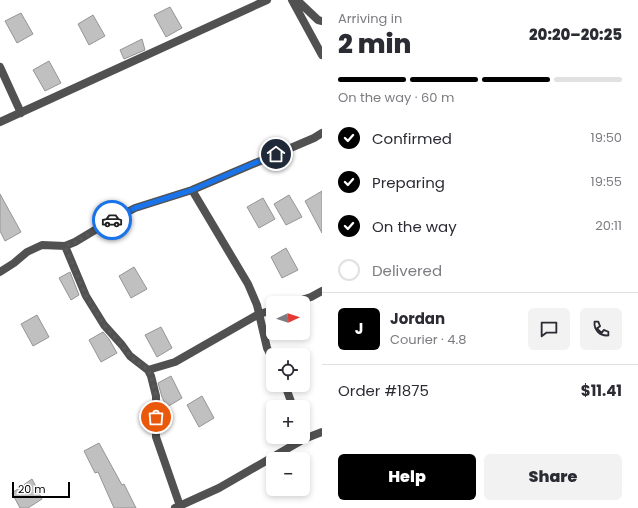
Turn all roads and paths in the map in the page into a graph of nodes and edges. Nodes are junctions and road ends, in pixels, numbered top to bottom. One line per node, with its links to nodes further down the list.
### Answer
1 (268, 0): 7 (street)
2 (292, 0): 5 (street)
3 (297, 0): 4 (street)
4 (322, 21)
5 (322, 55)
6 (0, 67): 7 (street)
7 (21, 112): 8 (street)
8 (0, 122)
9 (322, 133): 10 (street)
10 (192, 190): 11 (street); 16 (street)
11 (65, 246): 12 (street); 18 (street)
12 (0, 272)
13 (322, 290): 14 (street)
14 (310, 297)
15 (266, 312): 16 (street)
16 (259, 314): 17 (street); 18 (street)
17 (267, 348)
18 (148, 370): 22 (street)
19 (322, 432): 20 (street)
20 (310, 435)
21 (292, 444): 22 (street)
22 (177, 507)

